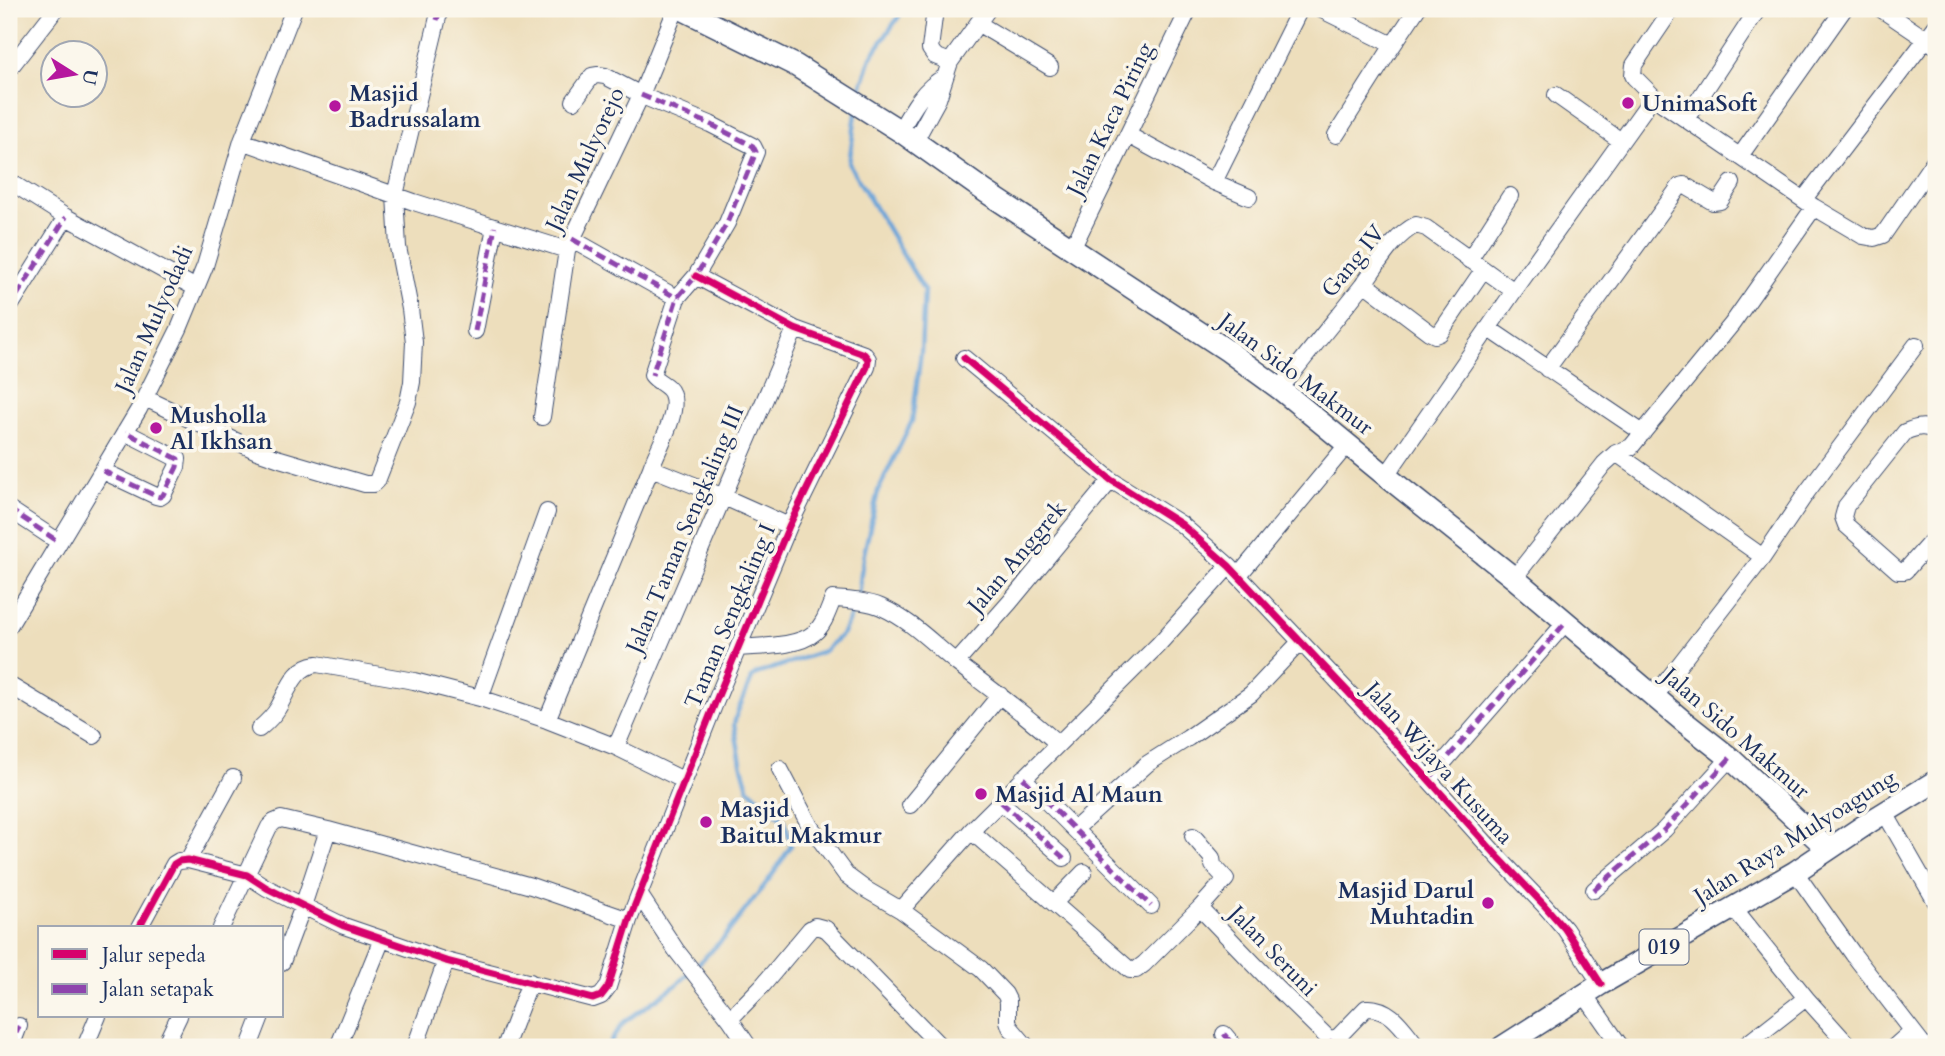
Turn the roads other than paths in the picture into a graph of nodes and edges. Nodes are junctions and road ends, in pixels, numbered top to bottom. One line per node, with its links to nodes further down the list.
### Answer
1 (56, 9): 21 (street)
2 (294, 9): 31 (street, Jalan Mulyodadi)
3 (440, 9): 39 (street)
4 (676, 9): 23 (street, Jalan Mulyorejo)
5 (682, 9): 30 (main road, Jalan Sido Makmur)
6 (935, 9): 22 (street)
7 (988, 9): 16 (street)
8 (1189, 9): 28 (street, Jalan Kaca Piring)
9 (1300, 9): 36 (street)
10 (1320, 9): 19 (street)
11 (1417, 9): 19 (street)
12 (1672, 9): 27 (street)
13 (1758, 9): 27 (street)
14 (1844, 9): 33 (street)
15 (1881, 9): 18 (street)
16 (979, 24): 20 (street); 22 (street)
17 (1936, 26): 18 (street)
18 (1931, 43): 41 (street)
19 (1393, 45): 29 (street)
20 (1050, 67)
21 (9, 69)
22 (948, 70): 30 (street)
23 (641, 95): 25 (street); 44 (street, Jalan Mulyorejo); 48 (street)
24 (1556, 95): 32 (street)
25 (574, 102)
26 (1645, 108): 32 (street)
27 (1686, 119): 33 (street)
28 (1128, 135): 36 (street); 45 (street, Jalan Kaca Piring)
29 (1336, 135)
30 (907, 136): 45 (main road, Jalan Sido Makmur)
31 (242, 141): 39 (street); 50 (street, Jalan Mulyodadi)
32 (1621, 141): 51 (street)
33 (1740, 156): 41 (street)
34 (1936, 158): 41 (street)
35 (9, 181): 42 (street)
36 (1214, 182): 40 (street)
37 (1732, 183): 59 (street)
38 (1510, 196): 46 (street)
39 (401, 197): 43 (street); 61 (street)
40 (1249, 197)
41 (1807, 206): 65 (street)
42 (65, 217): 50 (street); 53 (street)
43 (495, 227): 44 (street); 56 (street)
44 (570, 244): 52 (street); 62 (street, Jalan Mulyorejo)
45 (1072, 249): 60 (main road, Jalan Sido Makmur)
46 (1469, 260): 47 (street, Gang IV); 49 (street, Gang IV)
47 (1483, 270): 49 (street); 51 (street, Gang IV)
48 (696, 276): 52 (street); 55 (street)
49 (1364, 283): 60 (street, Gang IV)
50 (196, 288): 61 (street, Jalan Mulyodadi)
51 (1514, 291): 54 (street)
52 (677, 298): 68 (street)
53 (9, 308)
54 (1489, 328): 59 (street); 70 (street)
55 (796, 329): 72 (street, Jalan Taman Sengkaling III); 75 (street, Taman Sengkaling I)
56 (475, 331)
57 (1916, 345): 78 (street)
58 (964, 358): 71 (street, Jalan Wijaya Kusuma)
59 (1547, 369): 65 (street)
60 (1280, 389): 66 (main road, Jalan Sido Makmur)
61 (145, 398): 64 (street, Jalan Mulyodadi)
62 (542, 417)
63 (1936, 430): 76 (street)
64 (125, 432): 69 (street, Jalan Mulyodadi); 69 (street)
65 (1643, 433): 67 (street)
66 (1347, 445): 70 (main road, Jalan Sido Makmur); 79 (street)
67 (1616, 453): 78 (street); 80 (street)
68 (651, 468): 72 (street); 90 (street)
69 (103, 471): 77 (street, Jalan Mulyodadi)
70 (1386, 476): 80 (main road, Jalan Sido Makmur)
71 (1111, 480): 79 (street, Jalan Wijaya Kusuma); 85 (street, Jalan Anggrek)
72 (724, 497): 75 (street); 94 (street, Jalan Taman Sengkaling III)
73 (9, 509): 77 (street)
74 (547, 512): 89 (street)
75 (789, 526): 84 (street, Taman Sengkaling I)
76 (1936, 536)
77 (59, 542): 82 (street, Jalan Mulyodadi)
78 (1763, 557): 88 (street)
79 (1234, 571): 83 (street, Jalan Wijaya Kusuma); 93 (street)
80 (1514, 578): 81 (main road, Jalan Sido Makmur)
81 (1566, 622): 88 (main road, Jalan Sido Makmur); 99 (street)
82 (9, 626)
83 (1300, 642): 99 (street, Jalan Wijaya Kusuma); 105 (street)
84 (738, 648): 85 (street); 100 (street, Taman Sengkaling I)
85 (957, 662): 87 (street)
86 (9, 685): 92 (street)
87 (999, 695): 93 (street); 103 (street)
88 (1655, 696): 95 (main road, Jalan Sido Makmur)
89 (480, 698): 90 (street); 91 (street)
90 (547, 720): 94 (street)
91 (259, 729)
92 (94, 736)
93 (1058, 744): 98 (street)
94 (616, 747): 100 (street)
95 (1730, 758): 109 (main road, Jalan Sido Makmur); 115 (street)
96 (780, 769): 123 (street)
97 (233, 778): 111 (street)
98 (1023, 778): 102 (street); 105 (street)
99 (1429, 779): 131 (street, Jalan Wijaya Kusuma)
100 (683, 780): 116 (street, Taman Sengkaling I)
101 (1936, 781): 104 (main road, Jalan Raya Mulyoagung / 019)
102 (1001, 802): 107 (street); 110 (street)
103 (910, 804)
104 (1885, 813): 109 (main road, Jalan Raya Mulyoagung / 019); 117 (street)
105 (1075, 829): 120 (street)
106 (328, 830): 114 (street); 119 (street); 124 (street)
107 (971, 831): 118 (street, Jalan Seruni); 123 (street)
108 (1193, 836): 122 (street)
109 (1828, 849): 113 (main road, Jalan Raya Mulyoagung / 019)
110 (1064, 858)
111 (188, 860): 114 (street); 125 (street)
112 (1084, 872): 118 (street)
113 (1795, 872): 121 (main road, Jalan Raya Mulyoagung / 019); 138 (street)
114 (247, 875): 119 (street); 126 (street)
115 (1594, 890)
116 (639, 894): 124 (street, Taman Sengkaling I); 133 (street)
117 (1936, 902)
118 (1054, 903): 122 (street, Jalan Seruni)
119 (303, 906): 127 (street); 128 (street)
120 (1151, 906)
121 (1733, 907): 131 (main road, Jalan Raya Mulyoagung / 019); 132 (street)
122 (1200, 908): 140 (street, Jalan Seruni)
123 (901, 910): 150 (street)
124 (629, 920): 130 (street, Taman Sengkaling I)
125 (140, 926)
126 (222, 926)
127 (382, 939): 129 (street); 145 (street)
128 (284, 957)
129 (446, 961): 130 (street); 146 (street)
130 (530, 982): 147 (street)
131 (1593, 989): 153 (main road, Jalan Raya Mulyoagung / 019); 154 (street, Jalan Wijaya Kusuma)
132 (1806, 999): 155 (street); 156 (street)
133 (727, 1016): 148 (street); 149 (street)
134 (97, 1018): 142 (street)
135 (178, 1018): 143 (street)
136 (260, 1018): 144 (street)
137 (19, 1026): 141 (street)
138 (1912, 1031): 157 (street); 158 (street)
139 (1224, 1034): 151 (street)
140 (1330, 1043): 152 (street, Jalan Seruni)
141 (11, 1047)
142 (85, 1047)
143 (164, 1047)
144 (249, 1047)
145 (338, 1047)
146 (415, 1047)
147 (505, 1047)
148 (749, 1047)
149 (941, 1047)
150 (1027, 1047)
151 (1235, 1047)
152 (1418, 1047)
153 (1502, 1047)
154 (1621, 1047)
155 (1743, 1047)
156 (1850, 1047)
157 (1895, 1047)
158 (1925, 1047)

